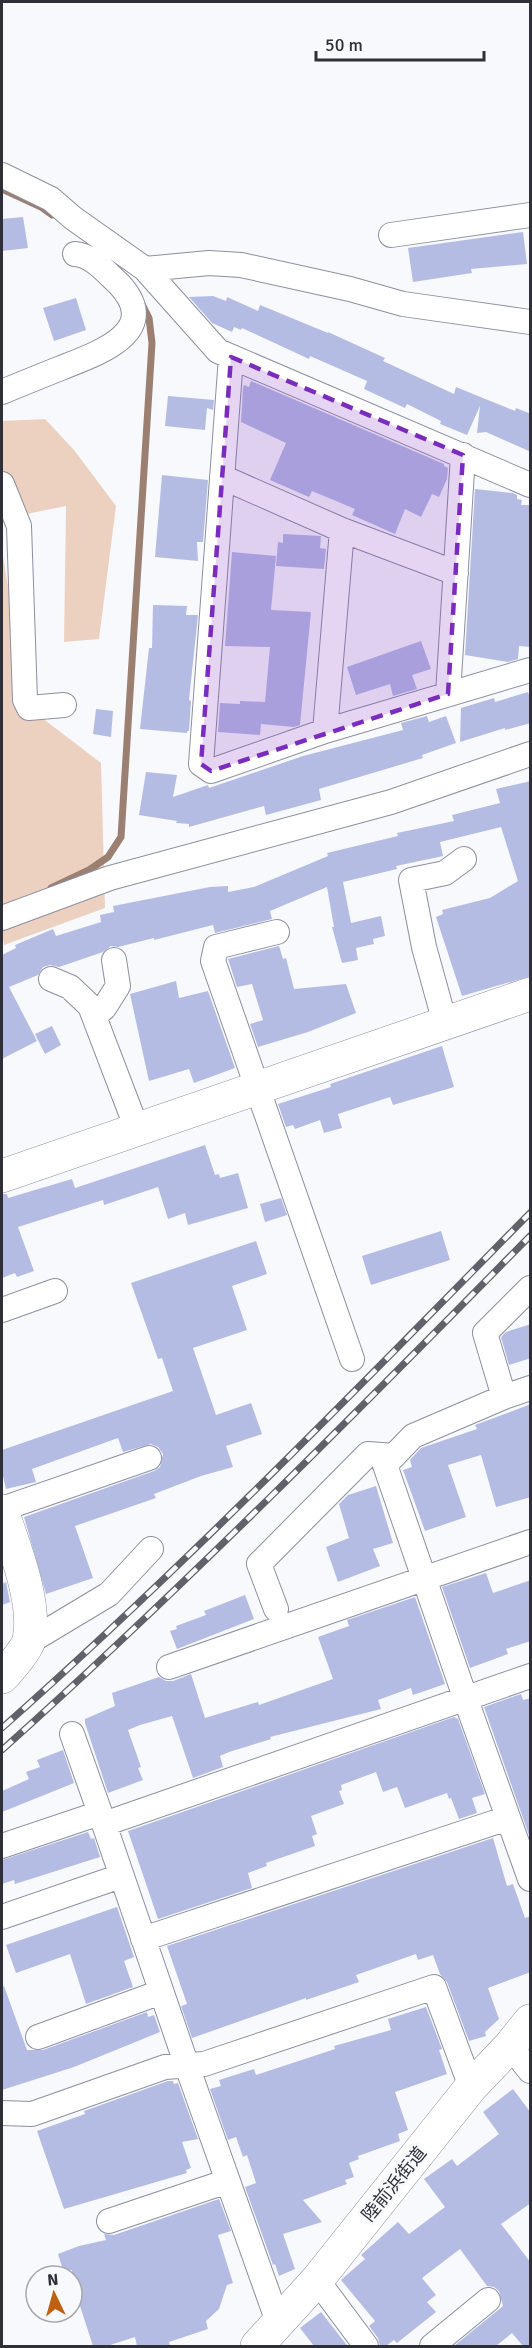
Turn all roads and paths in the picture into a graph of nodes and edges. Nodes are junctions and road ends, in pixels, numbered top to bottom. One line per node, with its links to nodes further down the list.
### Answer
1 (2, 175): 5 (street)
2 (531, 215): 3 (street)
3 (391, 236)
4 (75, 254): 7 (street)
5 (145, 269): 6 (street); 8 (street)
6 (167, 293): 7 (street); 9 (street)
7 (132, 309): 10 (street)
8 (531, 322)
9 (231, 357): 11 (street); 12 (street)
10 (2, 392)
11 (463, 455): 14 (street); 16 (street)
12 (222, 477): 15 (street); 20 (street)
13 (2, 484): 19 (street)
14 (531, 485)
15 (342, 530): 16 (street); 20 (street)
16 (456, 573): 18 (street)
17 (531, 669): 18 (street)
18 (448, 694): 20 (street)
19 (64, 705)
20 (325, 731)
21 (531, 754): 23 (street)
22 (464, 860): 29 (street)
23 (2, 918)
24 (277, 932): 30 (street)
25 (114, 960): 28 (street)
26 (51, 979): 28 (street)
27 (531, 994): 29 (street)
28 (94, 1016): 31 (street)
29 (445, 1023): 30 (street)
30 (258, 1088): 31 (street); 36 (street)
31 (137, 1130): 32 (street)
32 (2, 1176)
33 (531, 1288): 38 (street)
34 (55, 1291): 35 (street)
35 (2, 1310)
36 (352, 1359)
37 (531, 1388): 38 (street)
38 (504, 1397): 39 (street)
39 (394, 1456): 45 (street); 46 (street)
40 (149, 1458): 41 (street)
41 (2, 1510): 44 (street)
42 (531, 1542): 45 (street)
43 (151, 1549): 47 (street)
44 (11, 1569): 47 (street)
45 (425, 1578): 48 (street); 51 (street)
46 (276, 1609)
47 (29, 1642): 50 (street)
48 (169, 1667)
49 (531, 1676): 51 (street)
50 (2, 1677)
51 (466, 1700): 53 (street); 54 (street)
52 (72, 1734): 53 (street)
53 (102, 1818): 55 (street); 56 (street)
54 (508, 1818): 57 (street); 59 (street)
55 (2, 1846)
56 (121, 1876): 58 (street); 59 (street)
57 (531, 1880)
58 (2, 1917)
59 (143, 1939): 60 (street)
60 (161, 1992): 62 (street); 64 (street)
61 (531, 2021): 63 (street, 陸前浜街道)
62 (38, 2037)
63 (510, 2046): 65 (street); 66 (street, 陸前浜街道)
64 (187, 2066): 66 (street); 67 (street); 68 (street)
65 (531, 2072)
66 (471, 2087): 70 (street, 陸前浜街道)
67 (2, 2113)
68 (228, 2181): 69 (street); 72 (street)
69 (110, 2221)
70 (317, 2280): 72 (street, 陸前浜街道); 74 (street)
71 (488, 2300): 75 (street)
72 (278, 2322): 73 (street, 陸前浜街道)
73 (257, 2346)
74 (366, 2346)
75 (432, 2346)

